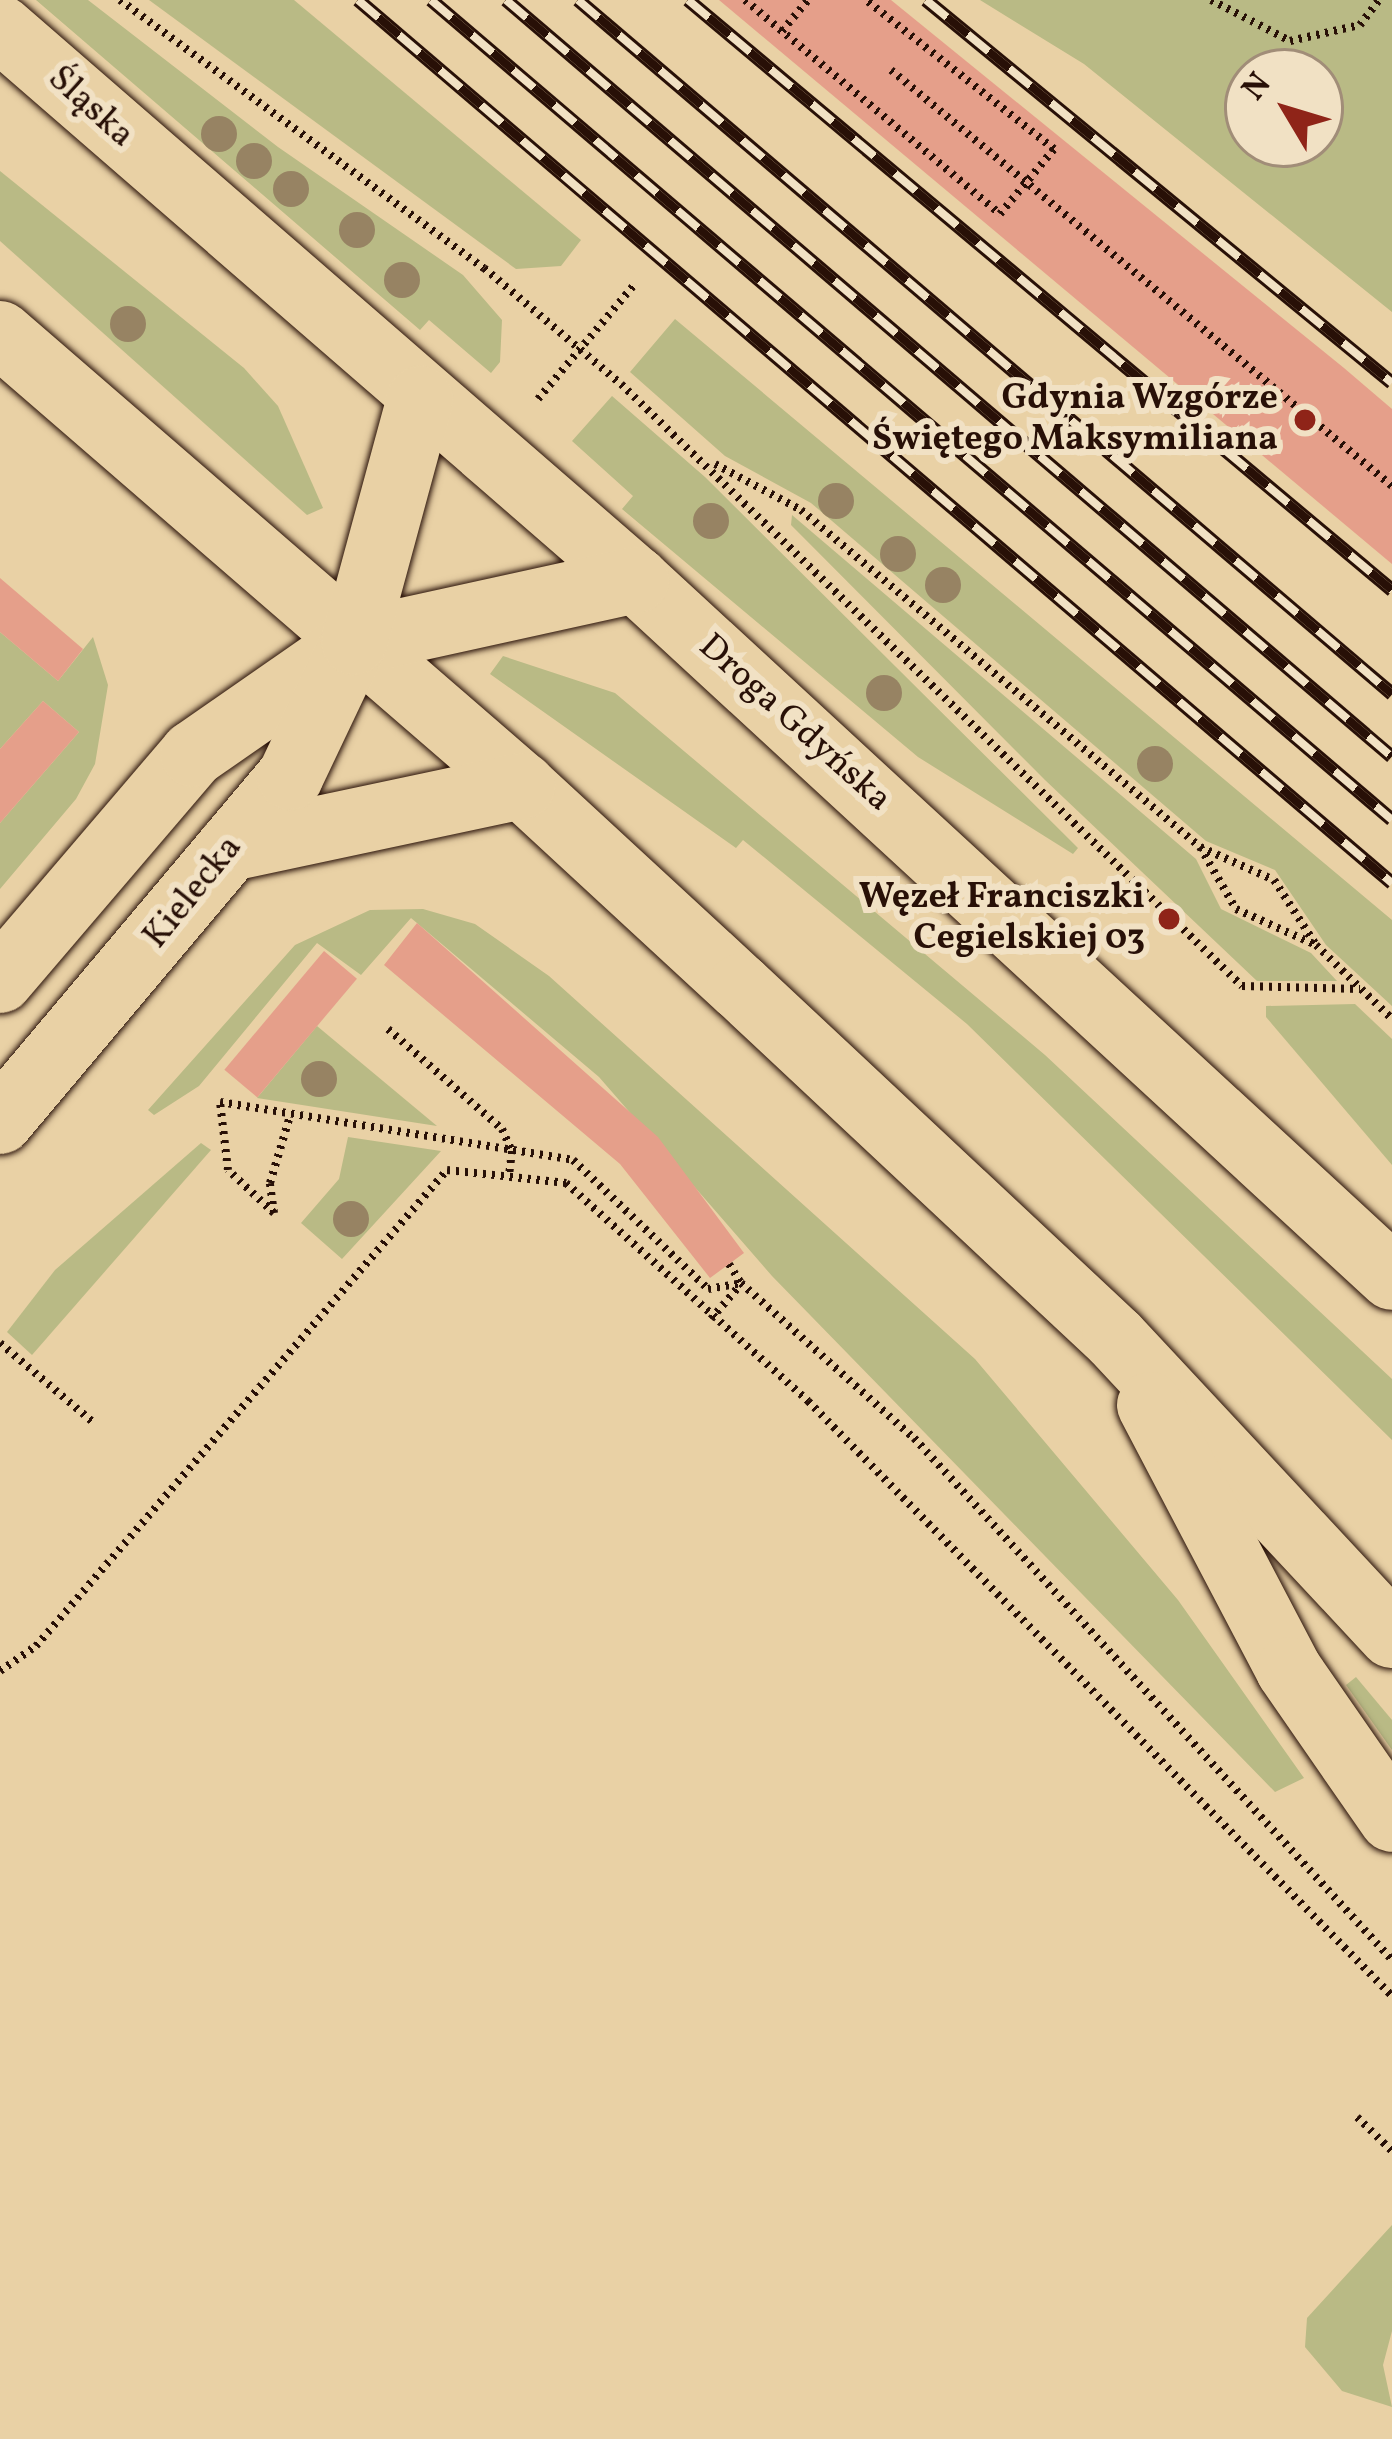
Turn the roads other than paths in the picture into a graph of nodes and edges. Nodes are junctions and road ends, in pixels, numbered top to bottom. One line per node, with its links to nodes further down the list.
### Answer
1 (0, 28): 3 (main road, Śląska)
2 (0, 73): 3 (main road)
3 (180, 188): 5 (main road, Droga Gdyńska)
4 (0, 334): 7 (main road)
5 (420, 399): 6 (main road, Droga Gdyńska); 7 (main road, Kielecka)
6 (636, 580): 7 (main road); 12 (main road, Droga Gdyńska)
7 (354, 641): 8 (main road); 9 (main road, Kielecka); 10 (main road)
8 (522, 786): 9 (main road); 13 (main road)
9 (230, 848): 11 (main road, Kielecka)
10 (0, 980)
11 (0, 1121)
12 (1392, 1277)
13 (1115, 1338): 14 (main road); 17 (main road)
14 (1311, 1540): 15 (main road); 16 (main road)
15 (1392, 1590)
16 (1392, 1635)
17 (1392, 1819)

